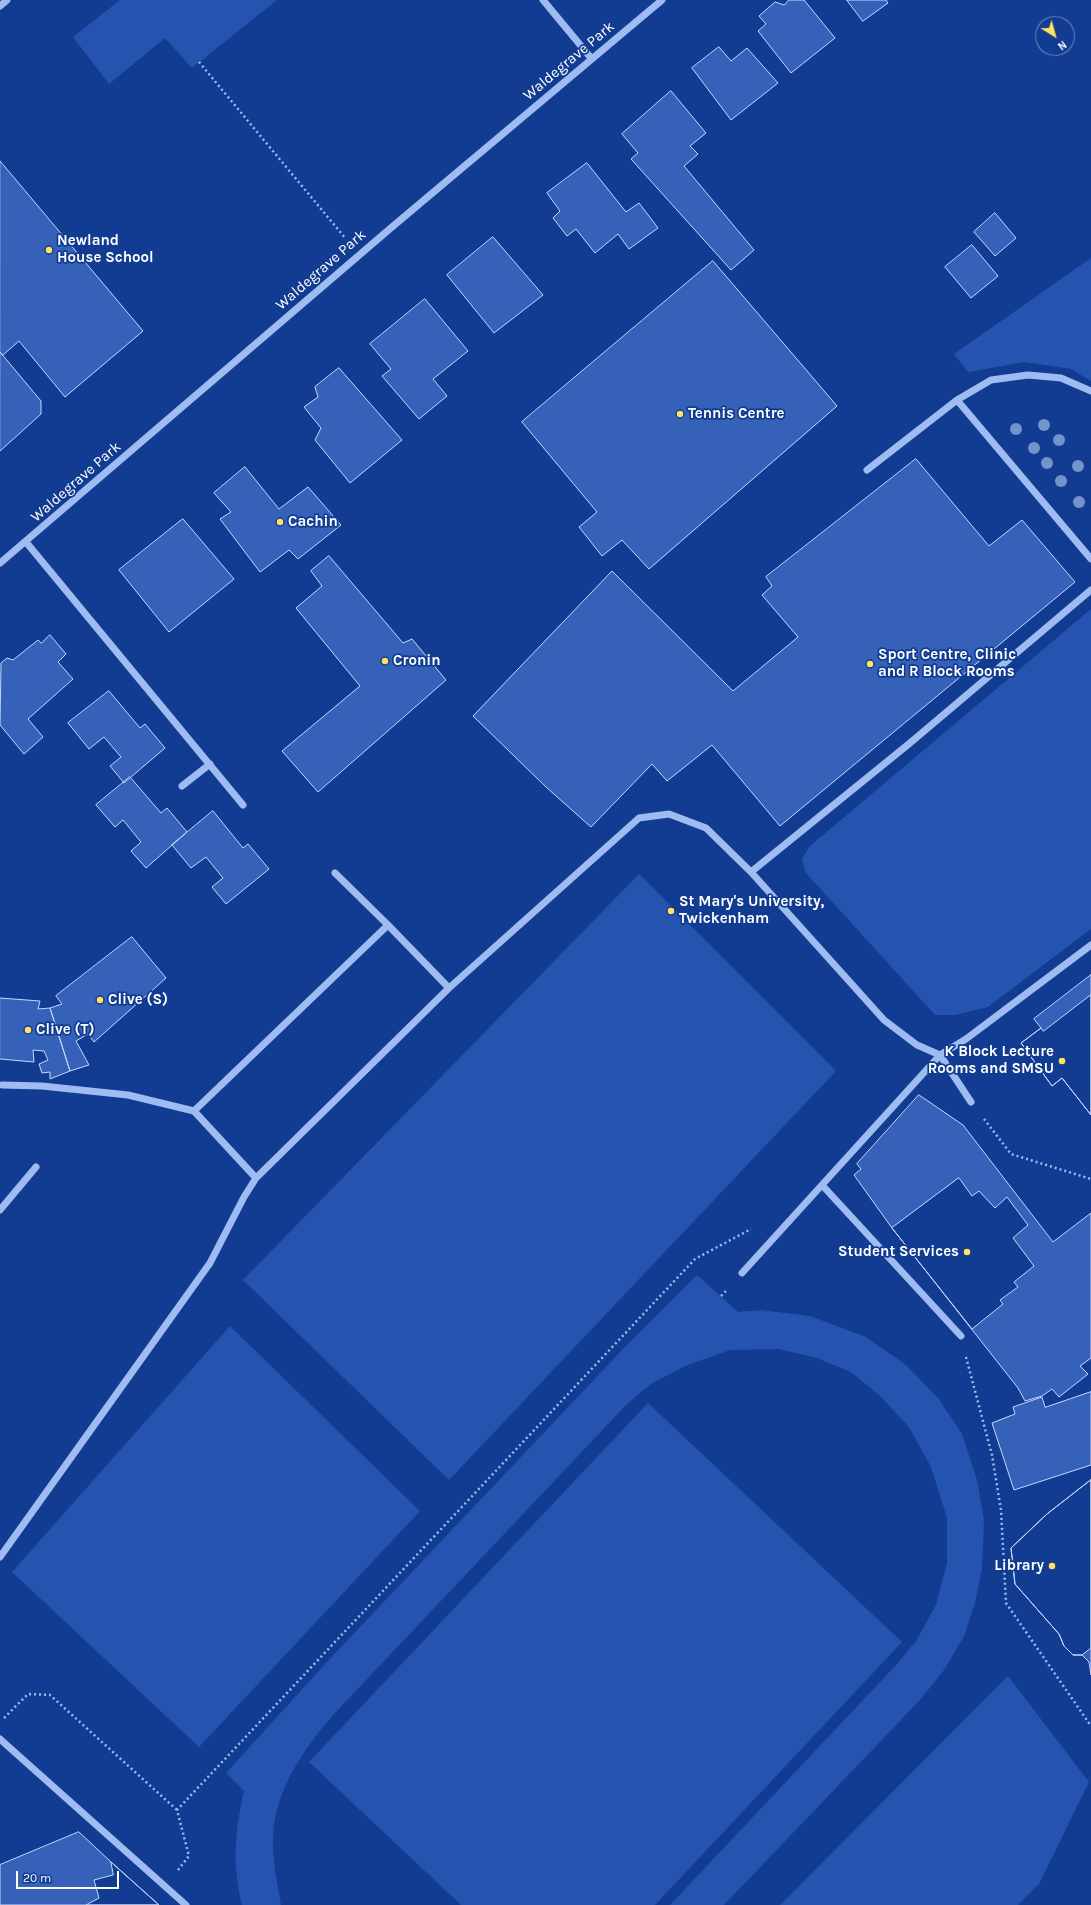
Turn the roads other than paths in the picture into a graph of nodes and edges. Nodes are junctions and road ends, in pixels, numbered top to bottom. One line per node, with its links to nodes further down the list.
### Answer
1 (6, 0): 4 (street)
2 (543, 0): 5 (street)
3 (662, 0): 5 (street, Waldegrave Park)
4 (0, 6)
5 (591, 58): 9 (street, Waldegrave Park)
6 (1091, 391): 7 (street)
7 (957, 400): 8 (street); 10 (street)
8 (868, 470)
9 (26, 542): 11 (street, Waldegrave Park); 13 (street)
10 (1091, 559)
11 (0, 563)
12 (1091, 590): 16 (street)
13 (210, 764): 14 (street); 15 (street)
14 (182, 786)
15 (243, 805)
16 (751, 872): 20 (street); 21 (street)
17 (335, 873): 18 (street)
18 (388, 926): 20 (street); 24 (street)
19 (1091, 945): 21 (street)
20 (449, 988): 26 (street)
21 (940, 1055): 23 (street); 27 (street)
22 (2, 1085): 24 (street)
23 (971, 1102)
24 (194, 1112): 26 (street)
25 (36, 1167): 28 (street)
26 (256, 1178): 31 (street)
27 (822, 1185): 29 (street); 30 (street)
28 (0, 1210)
29 (742, 1274)
30 (960, 1336)
31 (0, 1557)
32 (0, 1739): 33 (street)
33 (186, 1905)

